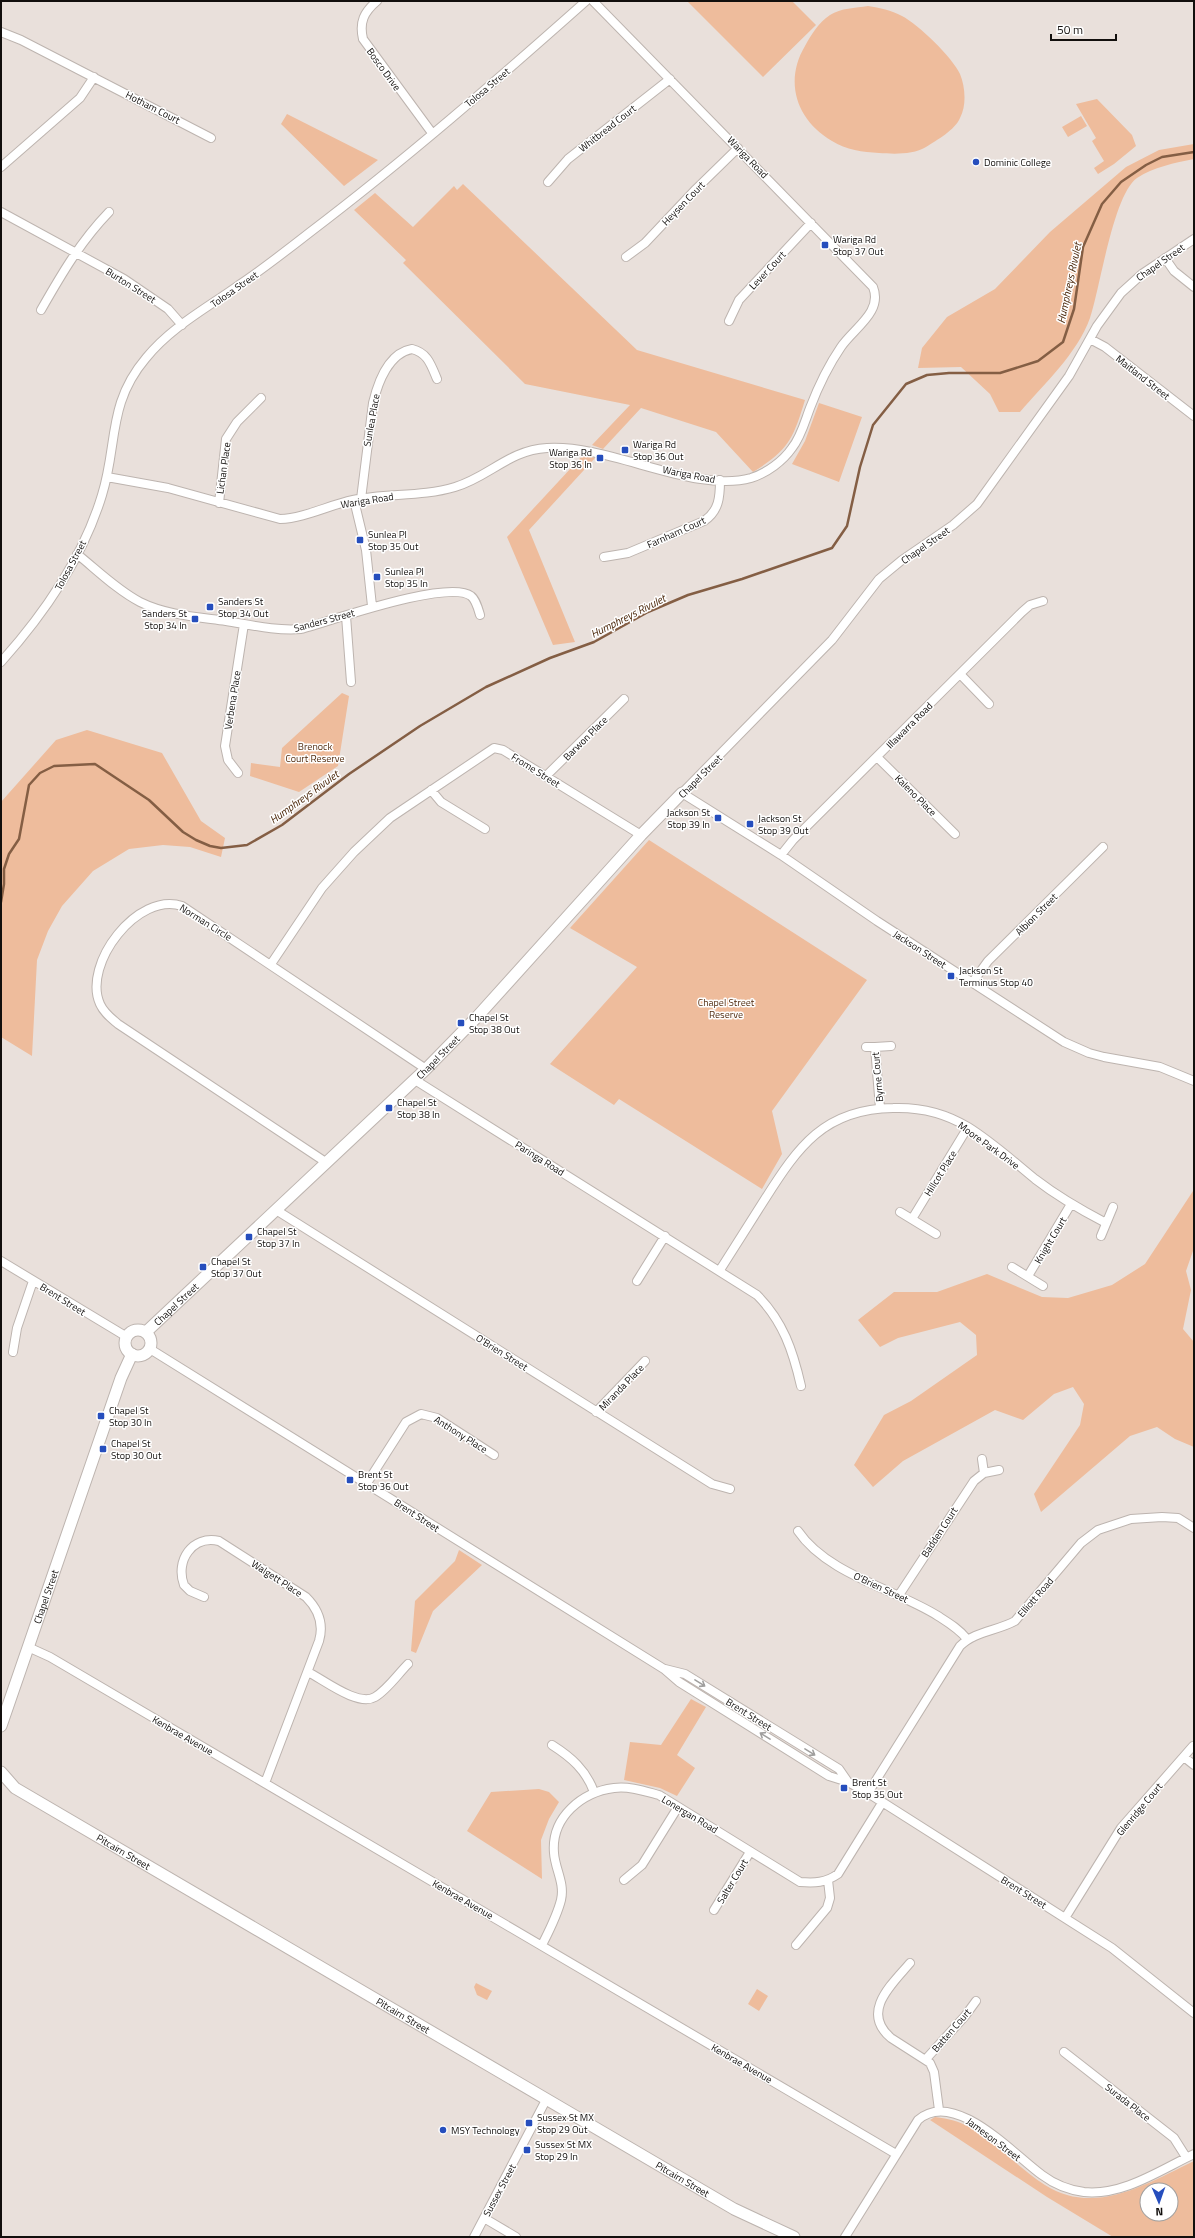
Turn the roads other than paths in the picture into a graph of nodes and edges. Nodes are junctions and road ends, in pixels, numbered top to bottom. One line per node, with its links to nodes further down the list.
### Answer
1 (377, 1): 7 (street, Bosco Drive)
2 (586, 1): 7 (street, Tolosa Street)
3 (593, 1): 6 (street, Wariga Road)
4 (3, 35): 5 (street, Hotham Court)
5 (94, 77): 8 (street, Hotham Court); 10 (street)
6 (670, 79): 9 (street, Wariga Road); 11 (street, Whitbread Court)
7 (432, 134): 22 (street, Tolosa Street)
8 (211, 138)
9 (738, 148): 14 (street, Wariga Road); 17 (street, Heysen Court)
10 (1, 167)
11 (548, 182)
12 (1, 212): 16 (street, Burton Street)
13 (109, 212): 16 (street)
14 (812, 223): 21 (street, Lever Court); 28 (street, Wariga Road)
15 (1194, 239): 18 (street, Chapel Street)
16 (75, 252): 20 (street); 22 (street, Burton Street)
17 (626, 257)
18 (1165, 258): 19 (street); 23 (street, Chapel Street)
19 (1194, 287)
20 (41, 310)
21 (729, 321)
22 (182, 325): 27 (street, Tolosa Street)
23 (1090, 339): 26 (street, Maitland Street); 47 (street, Chapel Street)
24 (437, 379): 29 (street, Sunlea Place)
25 (261, 398): 30 (street, Lichan Place)
26 (1194, 416)
27 (107, 477): 30 (street, Wariga Road); 31 (street, Tolosa Street)
28 (720, 480): 29 (street, Wariga Road); 32 (street, Farnham Court)
29 (357, 499): 30 (street, Wariga Road); 34 (street, Sunlea Place)
30 (219, 503)
31 (77, 554): 37 (street, Sanders Street); 38 (street, Tolosa Street)
32 (604, 557)
33 (1043, 601): 39 (street, Illawarra Road)
34 (372, 606): 35 (street, Sanders Street); 36 (street, Sanders Street)
35 (480, 615)
36 (346, 616): 37 (street, Sanders Street); 40 (street)
37 (244, 624): 44 (street, Verbena Place)
38 (1, 662)
39 (960, 674): 42 (street); 43 (street, Illawarra Road)
40 (351, 682)
41 (624, 699): 45 (street, Barwon Place)
42 (989, 704)
43 (877, 756): 49 (street, Kaleno Place); 52 (street, Illawarra Road)
44 (238, 773)
45 (546, 776): 46 (street, Frome Street); 50 (street, Frome Street)
46 (431, 790): 48 (street); 53 (street, Frome Street)
47 (682, 793): 50 (street, Chapel Street); 52 (street, Jackson Street)
48 (485, 830)
49 (955, 834)
50 (640, 835): 58 (street, Chapel Street)
51 (1103, 848): 54 (street, Albion Street)
52 (781, 855): 54 (street, Jackson Street)
53 (271, 964): 58 (street, Norman Circle); 63 (street, Norman Circle)
54 (972, 983): 60 (street, Jackson Street)
55 (892, 1046): 56 (street, Byrne Court)
56 (875, 1047): 57 (street, Byrne Court); 61 (street, Byrne Court)
57 (866, 1048)
58 (426, 1069): 59 (street, Chapel Street)
59 (415, 1080): 63 (street, Chapel Street); 71 (street, Paringa Road)
60 (1194, 1082)
61 (880, 1108): 62 (street, Moore Park Drive); 75 (street, Moore Park Drive)
62 (968, 1127): 64 (street, Moore Park Drive); 68 (street, Hillcot Place)
63 (326, 1163): 66 (street, Chapel Street)
64 (1071, 1204): 69 (street, Moore Park Drive); 76 (street, Knight Court)
65 (1113, 1208): 69 (street)
66 (276, 1210): 80 (street, Chapel Street); 87 (street, O'Brien Street)
67 (900, 1212): 68 (street)
68 (912, 1219): 70 (street)
69 (1106, 1223): 72 (street)
70 (936, 1234)
71 (665, 1236): 75 (street, Paringa Road); 78 (street)
72 (1101, 1236)
73 (1, 1260): 77 (street, Brent Street)
74 (1012, 1267): 76 (street)
75 (720, 1270): 86 (street, Paringa Road)
76 (1028, 1276): 79 (street)
77 (34, 1281): 81 (street, Brent Street); 83 (street)
78 (637, 1281)
79 (1043, 1286)
80 (146, 1332): 81 (street); 82 (street)
81 (127, 1337): 84 (street)
82 (150, 1349): 84 (street); 92 (street, Brent Street)
83 (14, 1352)
84 (132, 1354): 99 (street, Chapel Street)
85 (645, 1361): 87 (street, Miranda Place)
86 (800, 1386)
87 (596, 1412): 93 (street, O'Brien Street)
88 (494, 1455): 92 (street, Anthony Place)
89 (982, 1459): 91 (street)
90 (999, 1470): 91 (street, Badden Court)
91 (984, 1474): 96 (street, Badden Court)
92 (367, 1483): 113 (street, Brent Street)
93 (730, 1489)
94 (1194, 1528): 98 (street, Elliott Road)
95 (798, 1531): 96 (street, O'Brien Street)
96 (899, 1594): 98 (street, O'Brien Street)
97 (204, 1597): 101 (street, Walgett Place)
98 (967, 1639): 113 (street)
99 (28, 1647): 102 (street, Chapel Street); 109 (street, Kenbrae Avenue)
100 (408, 1664): 101 (street)
101 (308, 1672): 109 (street, Walgett Place)
102 (1, 1726)
103 (552, 1745): 112 (street)
104 (1193, 1746): 105 (street, Glenridge Court)
105 (1184, 1757): 106 (street); 120 (street, Glenridge Court)
106 (1194, 1765)
107 (1, 1772): 108 (street); 111 (street, Pitcairn Street)
108 (1, 1777)
109 (265, 1783): 121 (street, Kenbrae Avenue)
110 (1, 1787): 111 (street, Pitcairn Street)
111 (15, 1788): 128 (street, Pitcairn Street)
112 (594, 1792): 115 (street, Lonergan Road); 121 (street, Lonergan Road)
113 (868, 1793): 114 (street, Brent Street)
114 (882, 1803): 118 (street); 120 (street, Brent Street)
115 (678, 1807): 116 (street, Lonergan Road); 117 (street)
116 (750, 1852): 118 (street, Lonergan Road); 119 (street, Salter Court)
117 (624, 1880)
118 (828, 1880): 122 (street)
119 (714, 1910)
120 (1065, 1918): 125 (street, Brent Street)
121 (542, 1945): 130 (street, Kenbrae Avenue)
122 (796, 1945)
123 (910, 1963): 127 (street)
124 (976, 2001): 127 (street, Batten Court)
125 (1194, 2013)
126 (1064, 2052): 131 (street, Surada Place)
127 (926, 2059): 129 (street)
128 (546, 2100): 132 (street, Sussex Street); 135 (street, Pitcairn Street)
129 (939, 2110): 130 (street); 131 (street, Jameson Street)
130 (896, 2154): 136 (street)
131 (1190, 2155)
132 (484, 2218): 133 (street, Sussex Street); 134 (street)
133 (474, 2237)
134 (516, 2237)
135 (794, 2237)
136 (845, 2237)

